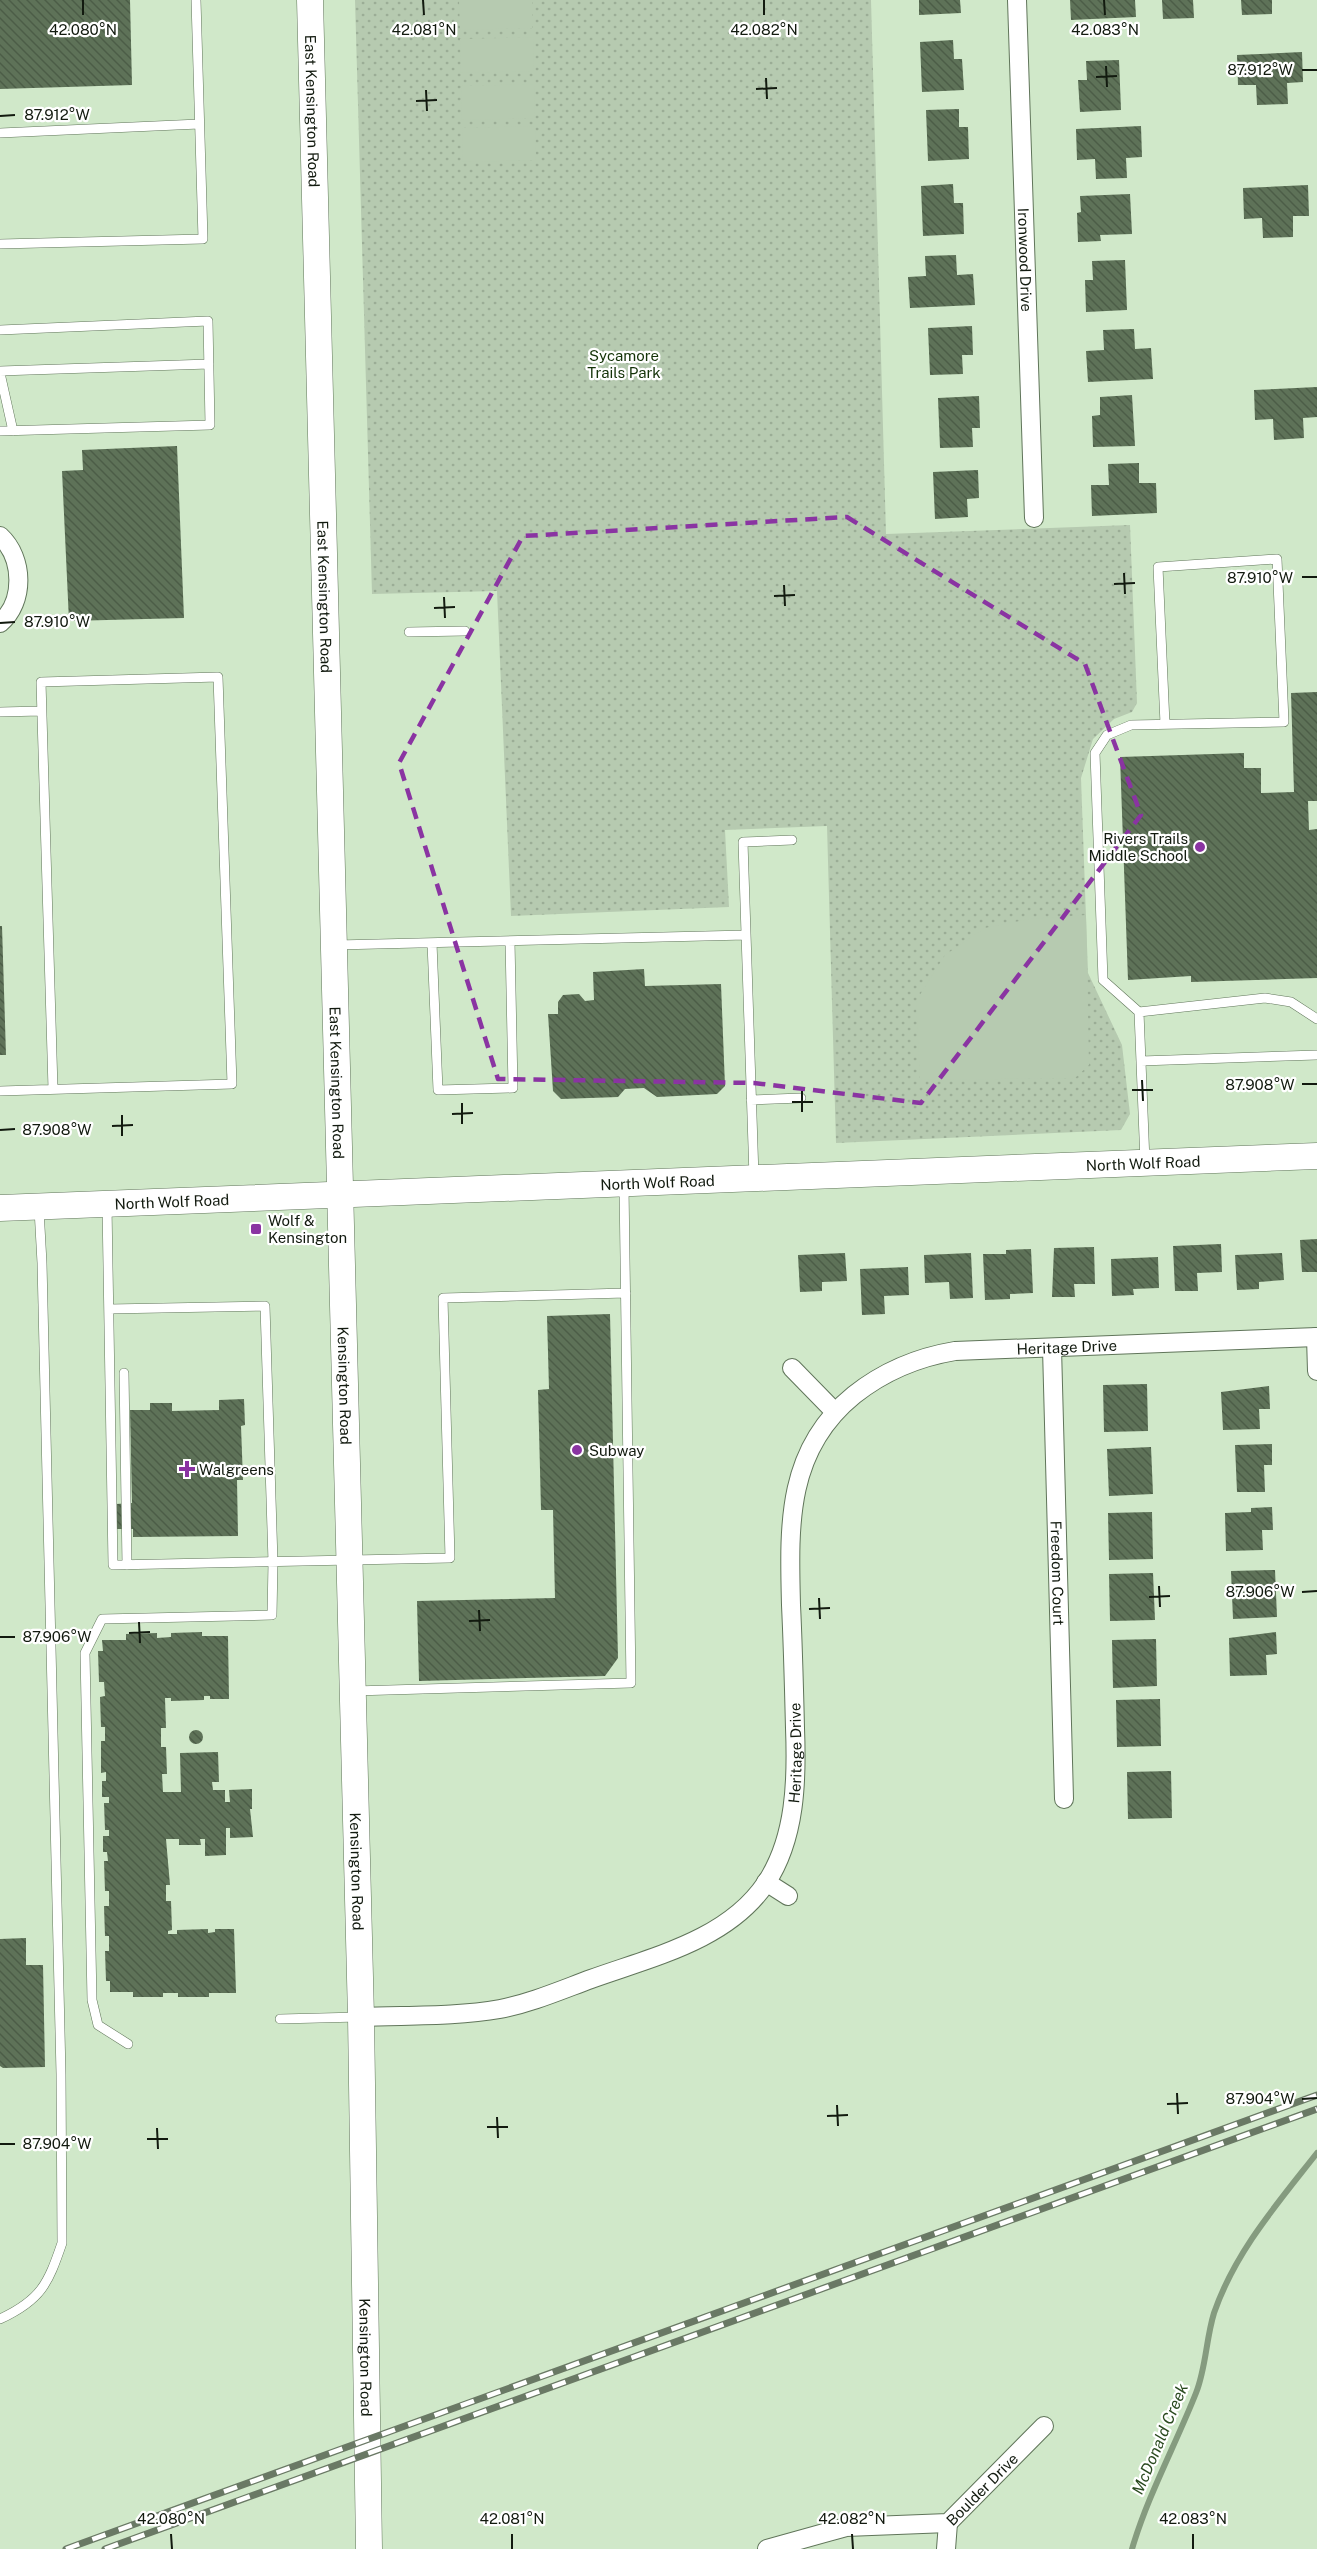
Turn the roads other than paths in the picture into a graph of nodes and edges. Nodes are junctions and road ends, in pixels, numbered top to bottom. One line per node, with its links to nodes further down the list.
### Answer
1 (196, 0): 4 (lane)
2 (310, 0): 24 (main road, East Kensington Road)
3 (1017, 0): 12 (street, Ironwood Drive)
4 (200, 124): 5 (lane); 6 (lane)
5 (0, 133)
6 (0, 244)
7 (0, 330): 8 (lane)
8 (208, 364): 9 (lane); 11 (lane)
9 (0, 372): 11 (lane)
10 (0, 431): 11 (lane)
11 (13, 431)
12 (1034, 518)
13 (0, 536): 14 (street)
14 (0, 623)
15 (465, 631): 16 (lane)
16 (408, 632)
17 (41, 711): 18 (lane); 29 (lane); 29 (lane)
18 (0, 712)
19 (1165, 724): 19 (lane); 25 (lane)
20 (792, 840): 21 (lane)
21 (746, 934): 22 (lane); 32 (lane)
22 (510, 941): 23 (lane); 23 (lane)
23 (432, 943): 24 (lane)
24 (334, 945): 37 (main road, East Kensington Road)
25 (1139, 1012): 26 (lane); 28 (lane)
26 (1317, 1019)
27 (1317, 1055): 28 (lane)
28 (1141, 1061): 34 (lane)
29 (53, 1089): 30 (lane)
30 (0, 1091)
31 (801, 1098): 32 (lane)
32 (751, 1100): 35 (lane)
33 (1317, 1155): 34 (main road, North Wolf Road)
34 (1145, 1162): 35 (main road, North Wolf Road)
35 (754, 1178): 36 (main road, North Wolf Road)
36 (624, 1183): 37 (main road, North Wolf Road); 41 (lane)
37 (342, 1195): 38 (main road, North Wolf Road); 49 (main road, Kensington Road)
38 (107, 1204): 39 (main road, North Wolf Road); 42 (lane)
39 (38, 1207): 40 (main road, North Wolf Road); 59 (lane)
40 (0, 1208)
41 (626, 1293): 49 (lane); 52 (lane)
42 (109, 1309): 50 (lane); 51 (lane)
43 (1316, 1337): 44 (street, Heritage Drive); 46 (street)
44 (1052, 1348): 48 (street, Heritage Drive); 53 (street, Freedom Court)
45 (792, 1368): 48 (street)
46 (1317, 1371)
47 (124, 1373): 51 (lane)
48 (834, 1411): 54 (street, Heritage Drive)
49 (350, 1561): 50 (lane); 52 (main road, Kensington Road)
50 (273, 1562): 51 (lane); 58 (lane)
51 (127, 1565)
52 (354, 1691): 56 (main road, Kensington Road)
53 (1064, 1799)
54 (766, 1882): 55 (street); 56 (street, Heritage Drive)
55 (788, 1896)
56 (361, 2017): 57 (lane); 62 (main road, Kensington Road)
57 (280, 2019)
58 (128, 2044)
59 (0, 2319)
60 (1044, 2426): 61 (street, Boulder Drive)
61 (948, 2523): 63 (street, Boulder Drive); 64 (street)
62 (369, 2549)
63 (767, 2549)
64 (946, 2549)

